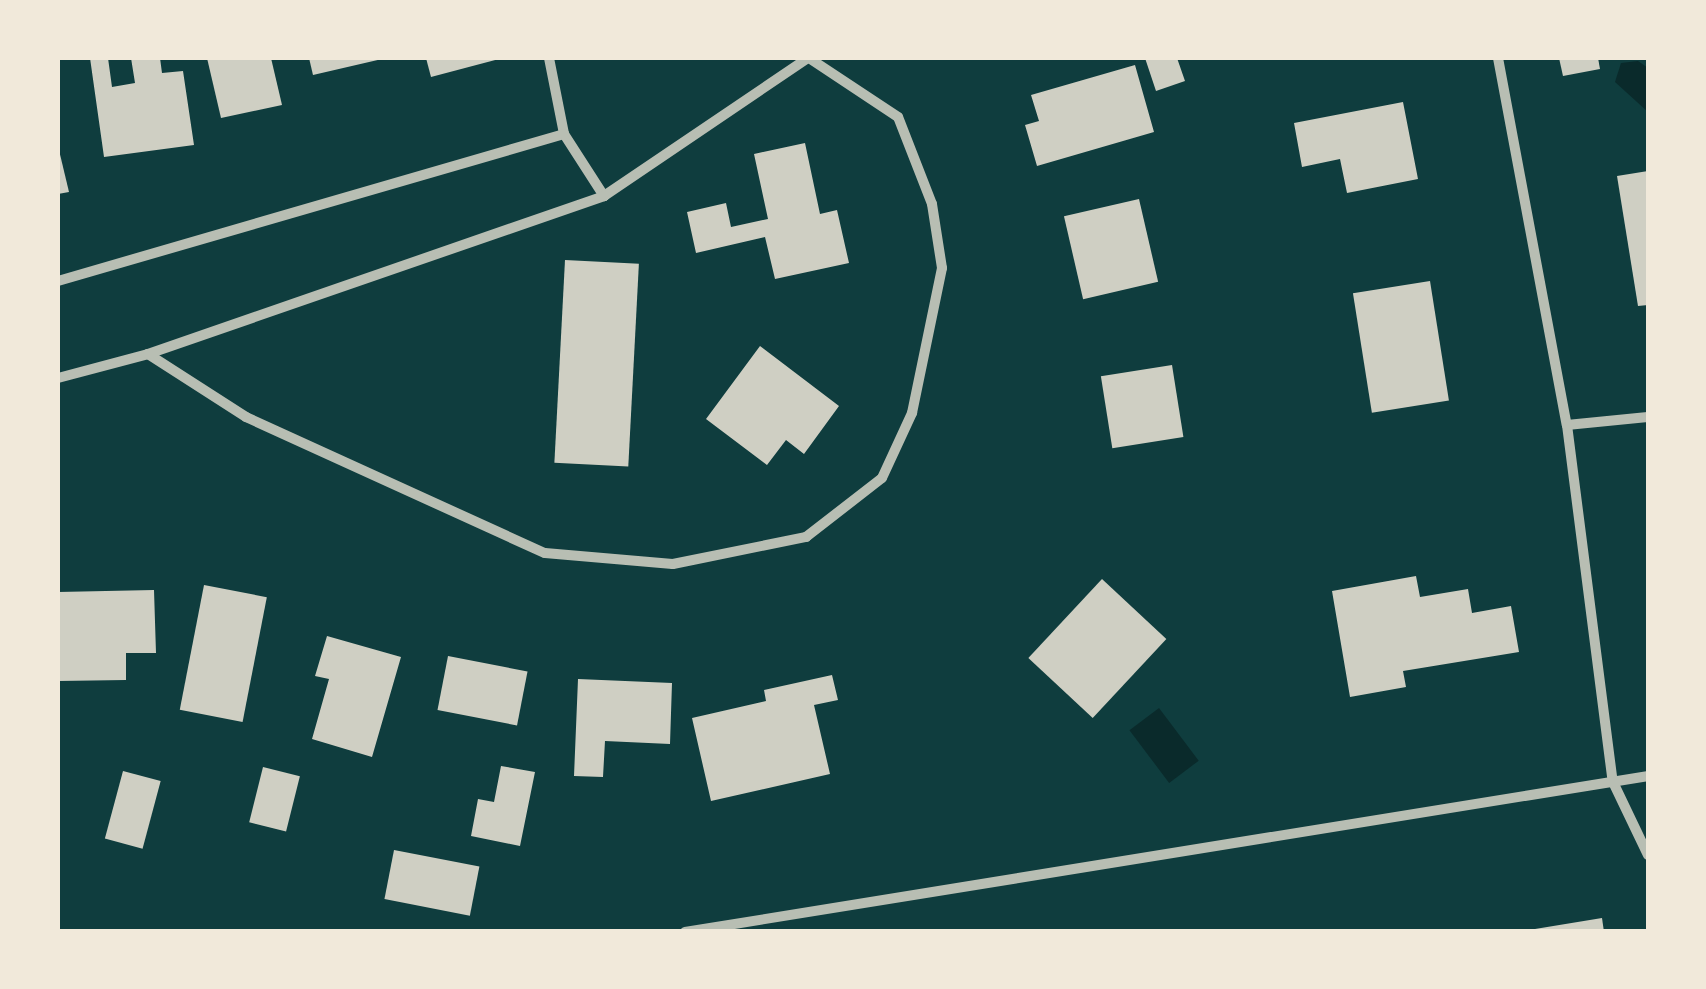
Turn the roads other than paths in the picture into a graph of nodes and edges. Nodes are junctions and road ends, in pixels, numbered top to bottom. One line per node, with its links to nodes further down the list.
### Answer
1 (549, 58): 4 (street)
2 (809, 58): 5 (street); 7 (street)
3 (1498, 58): 10 (street)
4 (564, 134): 5 (street); 6 (street)
5 (604, 196): 7 (street)
6 (58, 281)
7 (148, 354): 8 (street)
8 (58, 378)
9 (1648, 417): 10 (street)
10 (1567, 424): 12 (street)
11 (1648, 776): 12 (street)
12 (1612, 782): 13 (street); 14 (street)
13 (1648, 855)
14 (685, 932)

